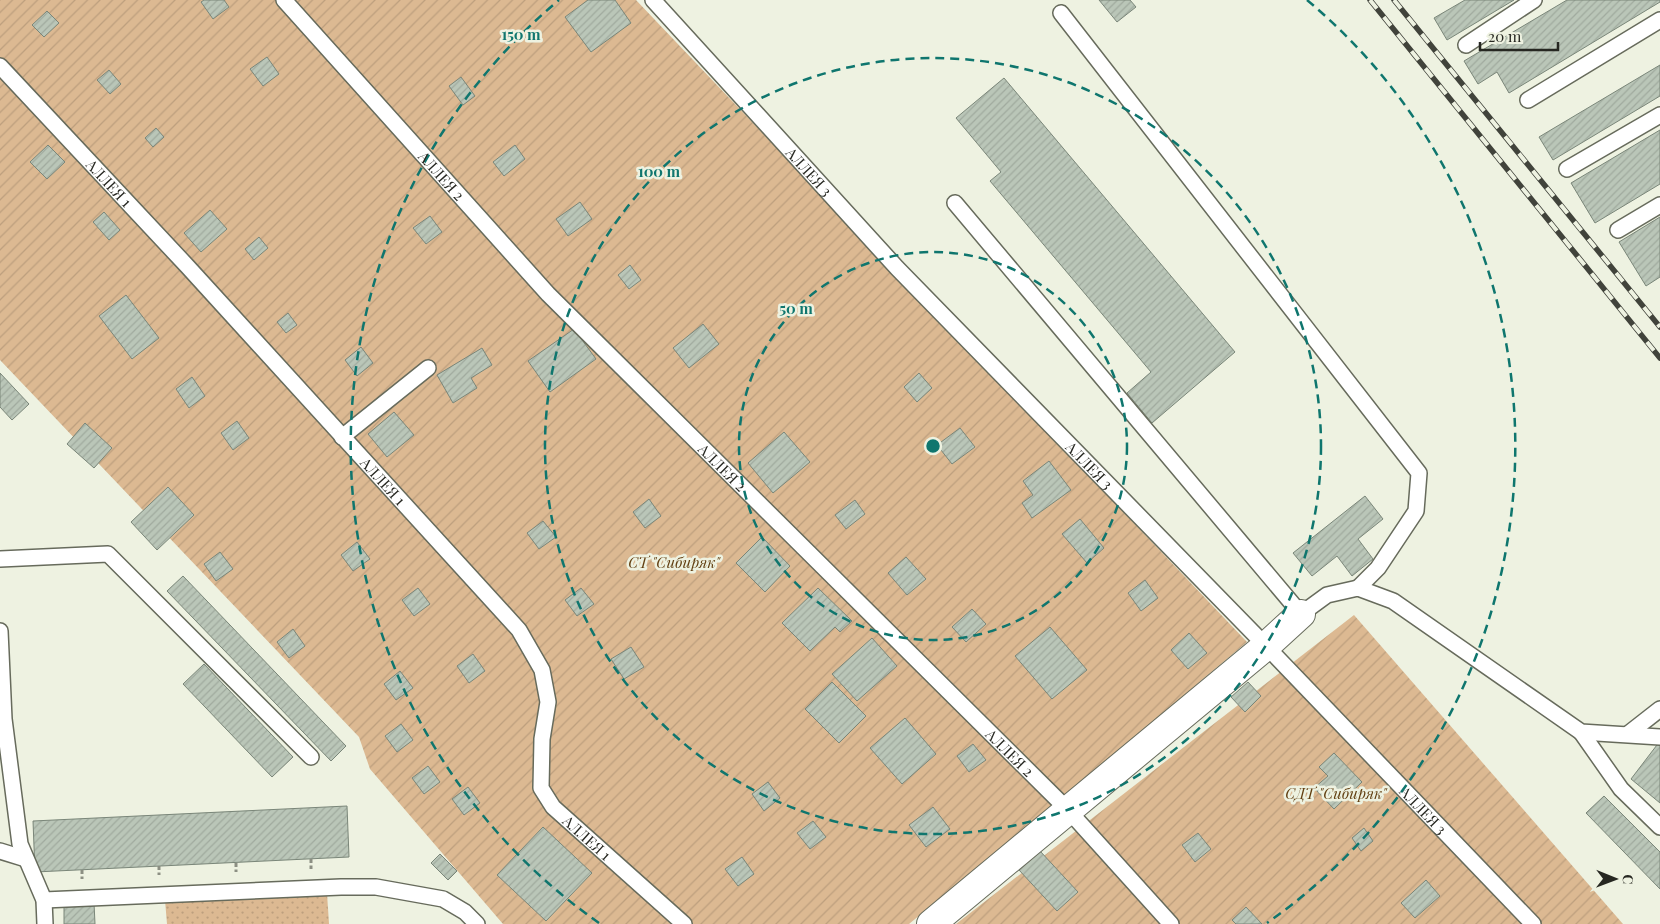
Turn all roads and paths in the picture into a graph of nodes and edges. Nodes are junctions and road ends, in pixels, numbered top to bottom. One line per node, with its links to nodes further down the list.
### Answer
1 (284, 0): 27 (lane, АЛЛЕЯ 2)
2 (653, 0): 20 (lane, АЛЛЕЯ 3)
3 (1534, 0): 6 (lane)
4 (1061, 13): 17 (lane)
5 (1660, 20): 8 (lane)
6 (1466, 45)
7 (0, 66): 15 (lane, АЛЛЕЯ 1)
8 (1528, 100)
9 (1660, 115): 10 (lane)
10 (1566, 169)
11 (955, 203): 18 (lane)
12 (1660, 205): 13 (lane)
13 (1618, 230)
14 (428, 368): 15 (lane)
15 (342, 437): 34 (lane, АЛЛЕЯ 1)
16 (0, 559): 26 (lane)
17 (1358, 588): 18 (lane); 23 (lane)
18 (1301, 614): 20 (street)
19 (0, 631): 21 (lane)
20 (1266, 646): 27 (street); 37 (lane, АЛЛЕЯ 3)
21 (1, 660): 30 (lane)
22 (1660, 709): 24 (lane)
23 (1581, 732): 24 (lane); 28 (lane)
24 (1628, 734): 25 (lane)
25 (1660, 737)
26 (311, 757)
27 (1068, 810): 35 (street); 36 (lane, АЛЛЕЯ 2)
28 (1660, 827)
29 (0, 850): 30 (lane)
30 (26, 859): 31 (lane)
31 (44, 900): 32 (lane); 33 (lane)
32 (45, 924)
33 (477, 924)
34 (684, 924)
35 (931, 924)
36 (1171, 924)
37 (1533, 924)

